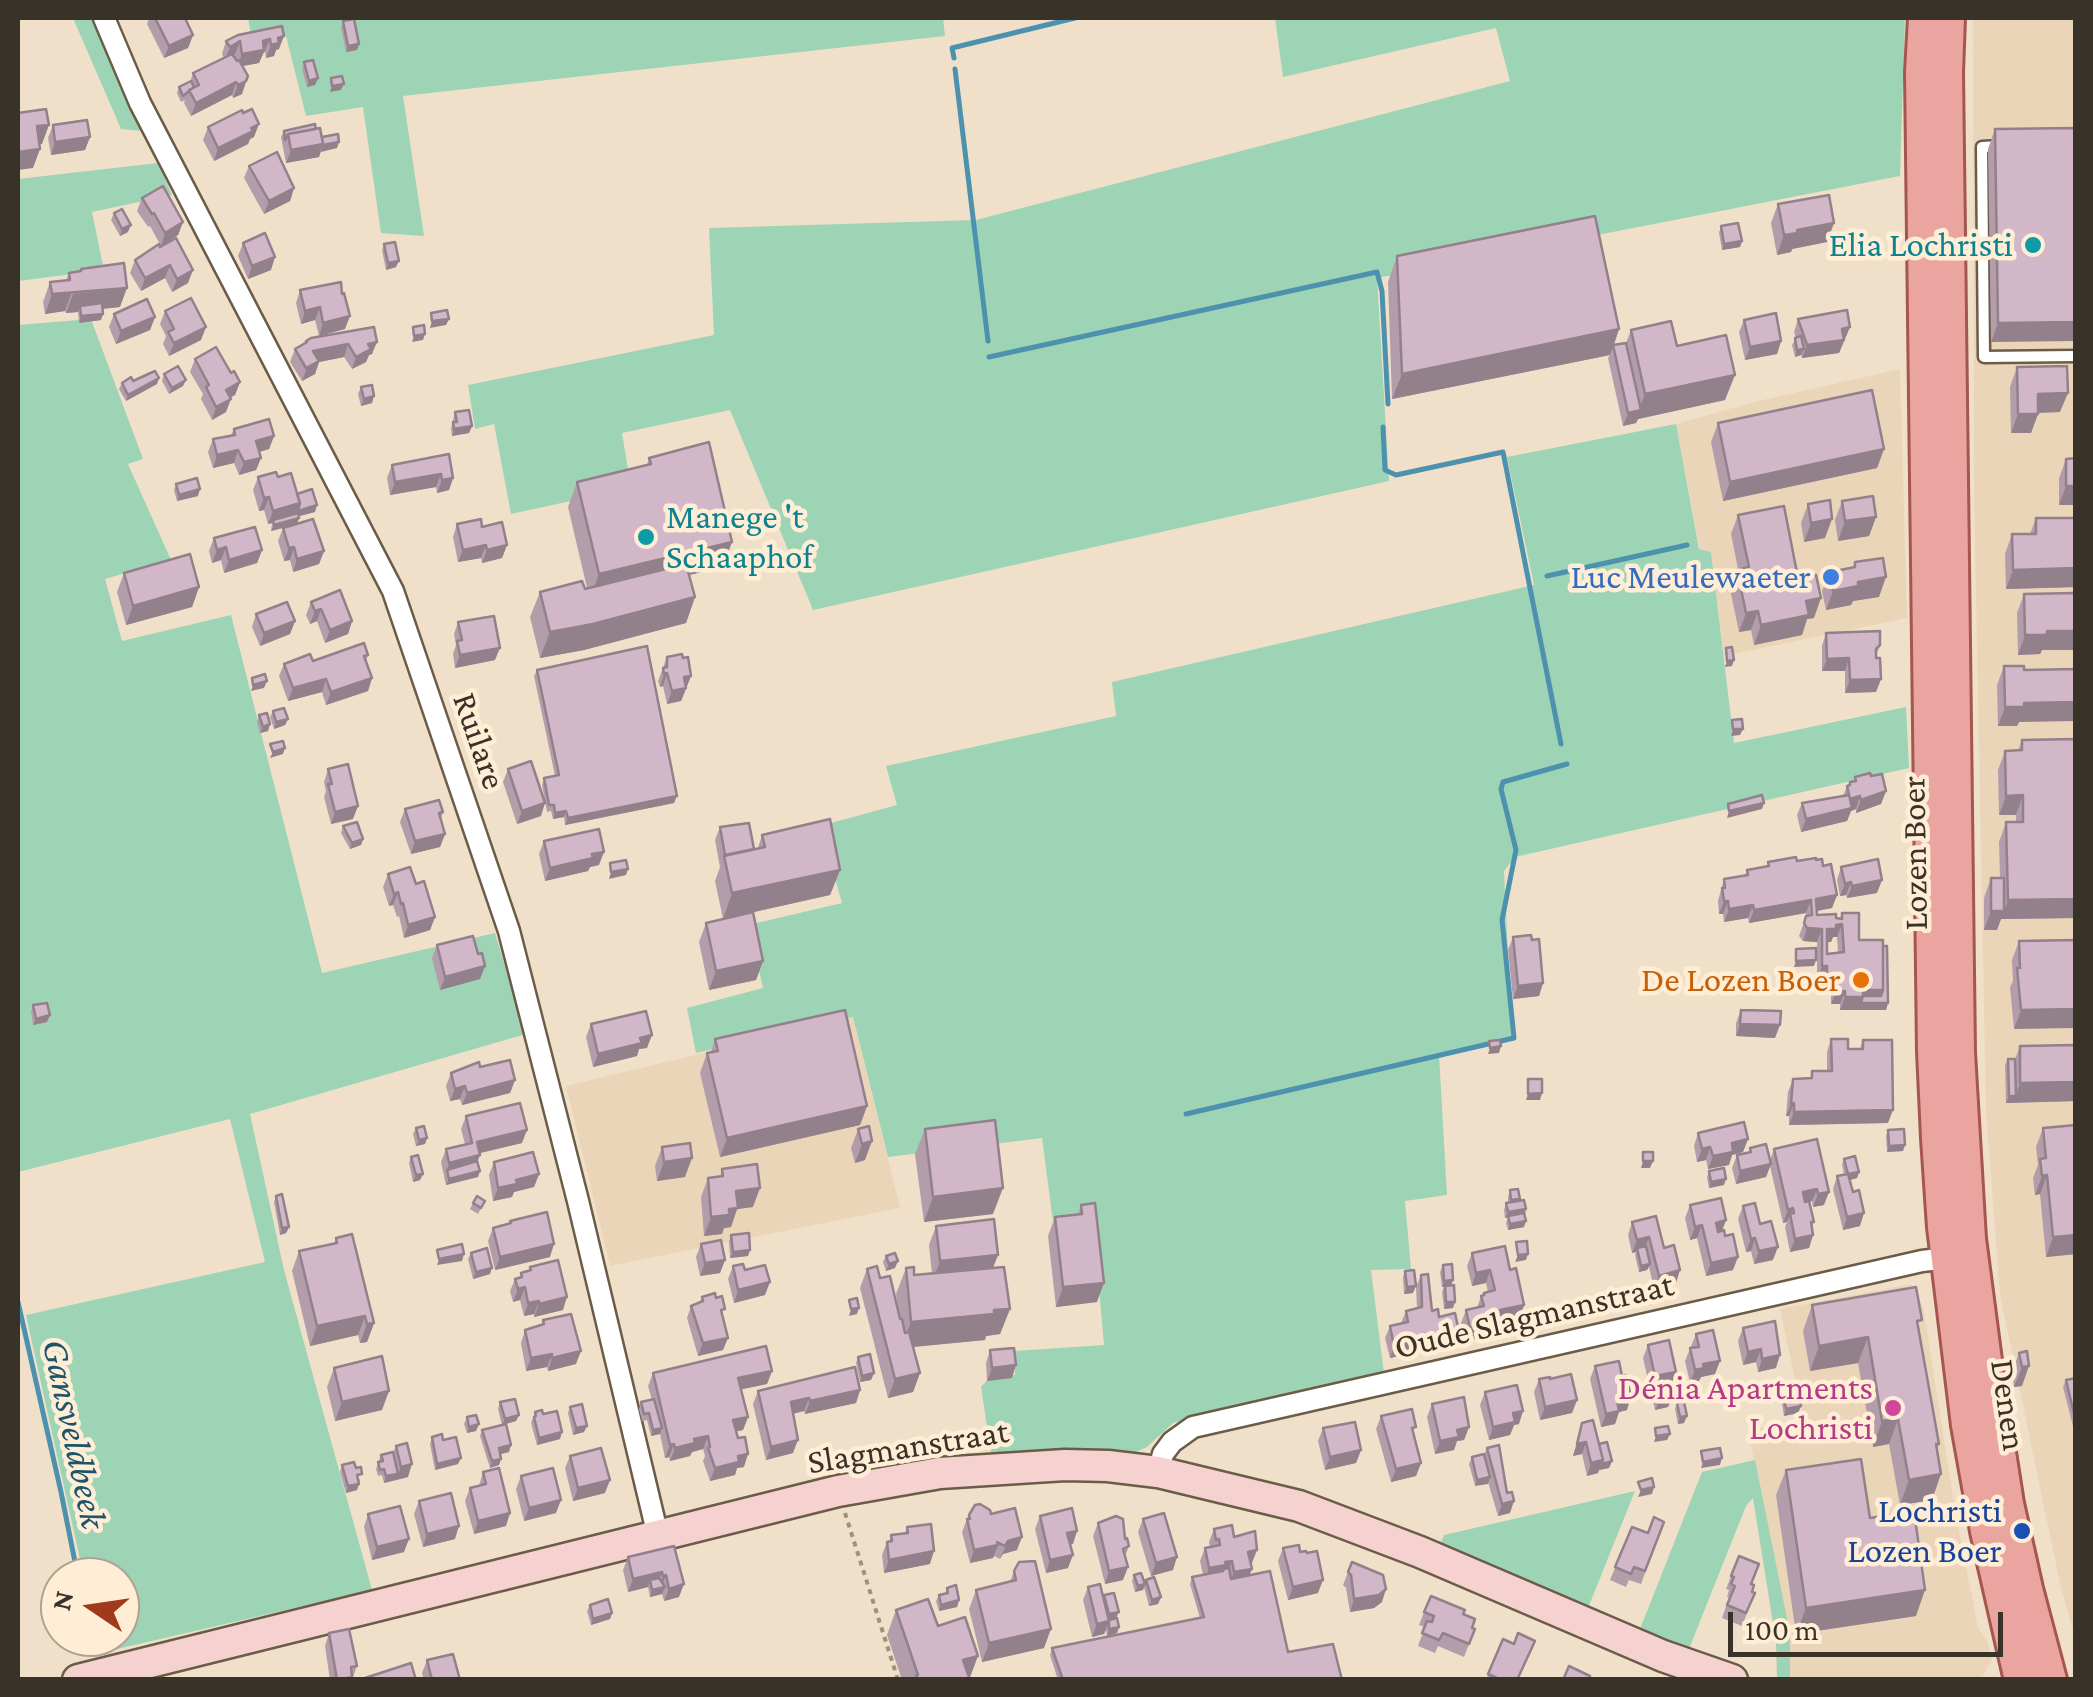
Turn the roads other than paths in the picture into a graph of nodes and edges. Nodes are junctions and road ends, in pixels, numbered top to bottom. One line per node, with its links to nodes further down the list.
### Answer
1 (104, 18): 8 (street, Ruilare)
2 (1925, 18): 6 (main road, Lozen Boer)
3 (1948, 18): 12 (main road, Lozen Boer)
4 (2019, 146): 5 (lane)
5 (2076, 356)
6 (1948, 1258): 7 (street, Oude Slagmanstraat); 11 (main road, Denen)
7 (1158, 1472): 8 (main road, Slagmanstraat); 10 (main road, Slagmanstraat)
8 (658, 1536): 9 (main road, Slagmanstraat)
9 (78, 1680)
10 (1732, 1680)
11 (2020, 1680)
12 (2050, 1680)

